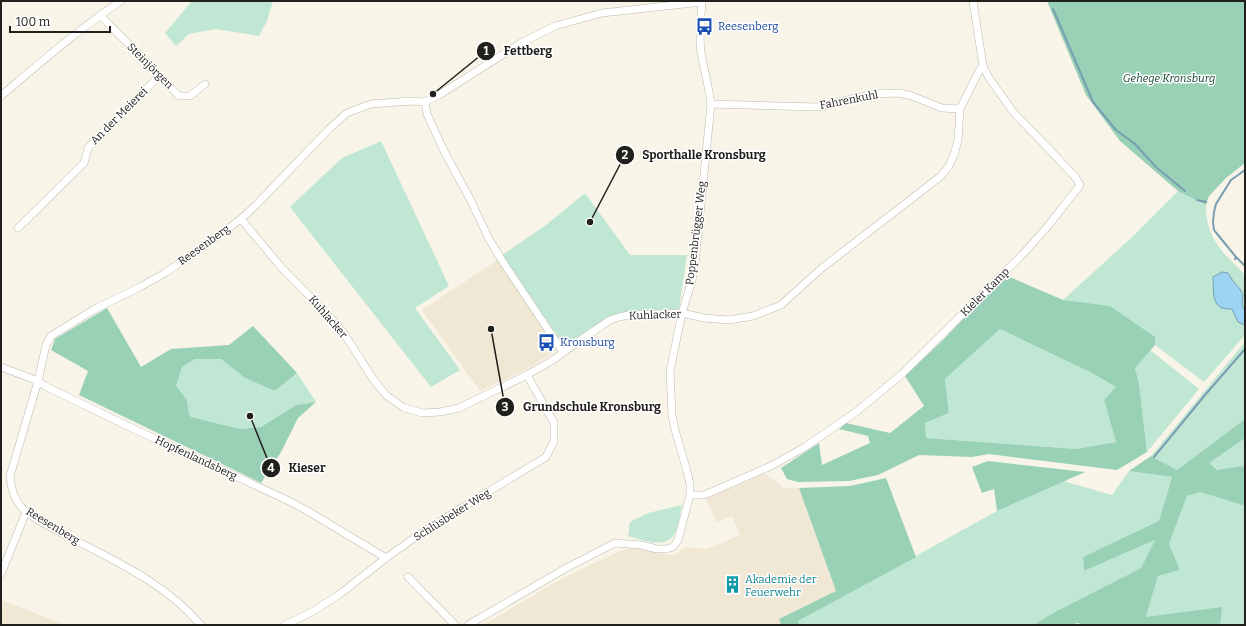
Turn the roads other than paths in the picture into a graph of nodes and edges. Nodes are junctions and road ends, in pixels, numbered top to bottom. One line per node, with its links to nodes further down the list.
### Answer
1 (121, 1): 4 (street)
2 (973, 1): 5 (street, Kieler Kamp)
3 (702, 2): 9 (street, Reesenberg); 10 (street, Poppenbrügger Weg)
4 (100, 15): 6 (street, Steinjörgen); 8 (street)
5 (983, 66): 11 (street, Kuhlacker); 19 (street, Kieler Kamp)
6 (159, 76): 7 (street, Steinjörgen); 13 (street, An der Meierei)
7 (206, 84)
8 (1, 96)
9 (425, 102): 12 (street, Reesenberg); 15 (street)
10 (711, 104): 11 (street, Fahrenkuhl); 14 (street, Poppenbrügger Weg)
11 (960, 109): 14 (street, Kuhlacker)
12 (241, 219): 17 (street, Kuhlacker); 18 (street, Reesenberg)
13 (18, 228)
14 (682, 313): 15 (street, Kuhlacker); 19 (street, Poppenbrügger Weg)
15 (563, 352): 17 (street, Kuhlacker)
16 (1, 368): 18 (street, Hopfenlandsberg)
17 (527, 375): 21 (street, Schlüsbeker Weg)
18 (38, 381): 20 (street, Reesenberg); 21 (street, Hopfenlandsberg)
19 (690, 496): 27 (street, Poppenbrügger Weg)
20 (26, 512): 22 (street); 24 (street, Reesenberg)
21 (386, 558): 25 (street, Schlüsbeker Weg)
22 (1, 574)
23 (408, 577): 26 (street)
24 (201, 625)
25 (285, 625)
26 (455, 625)
27 (468, 625)

